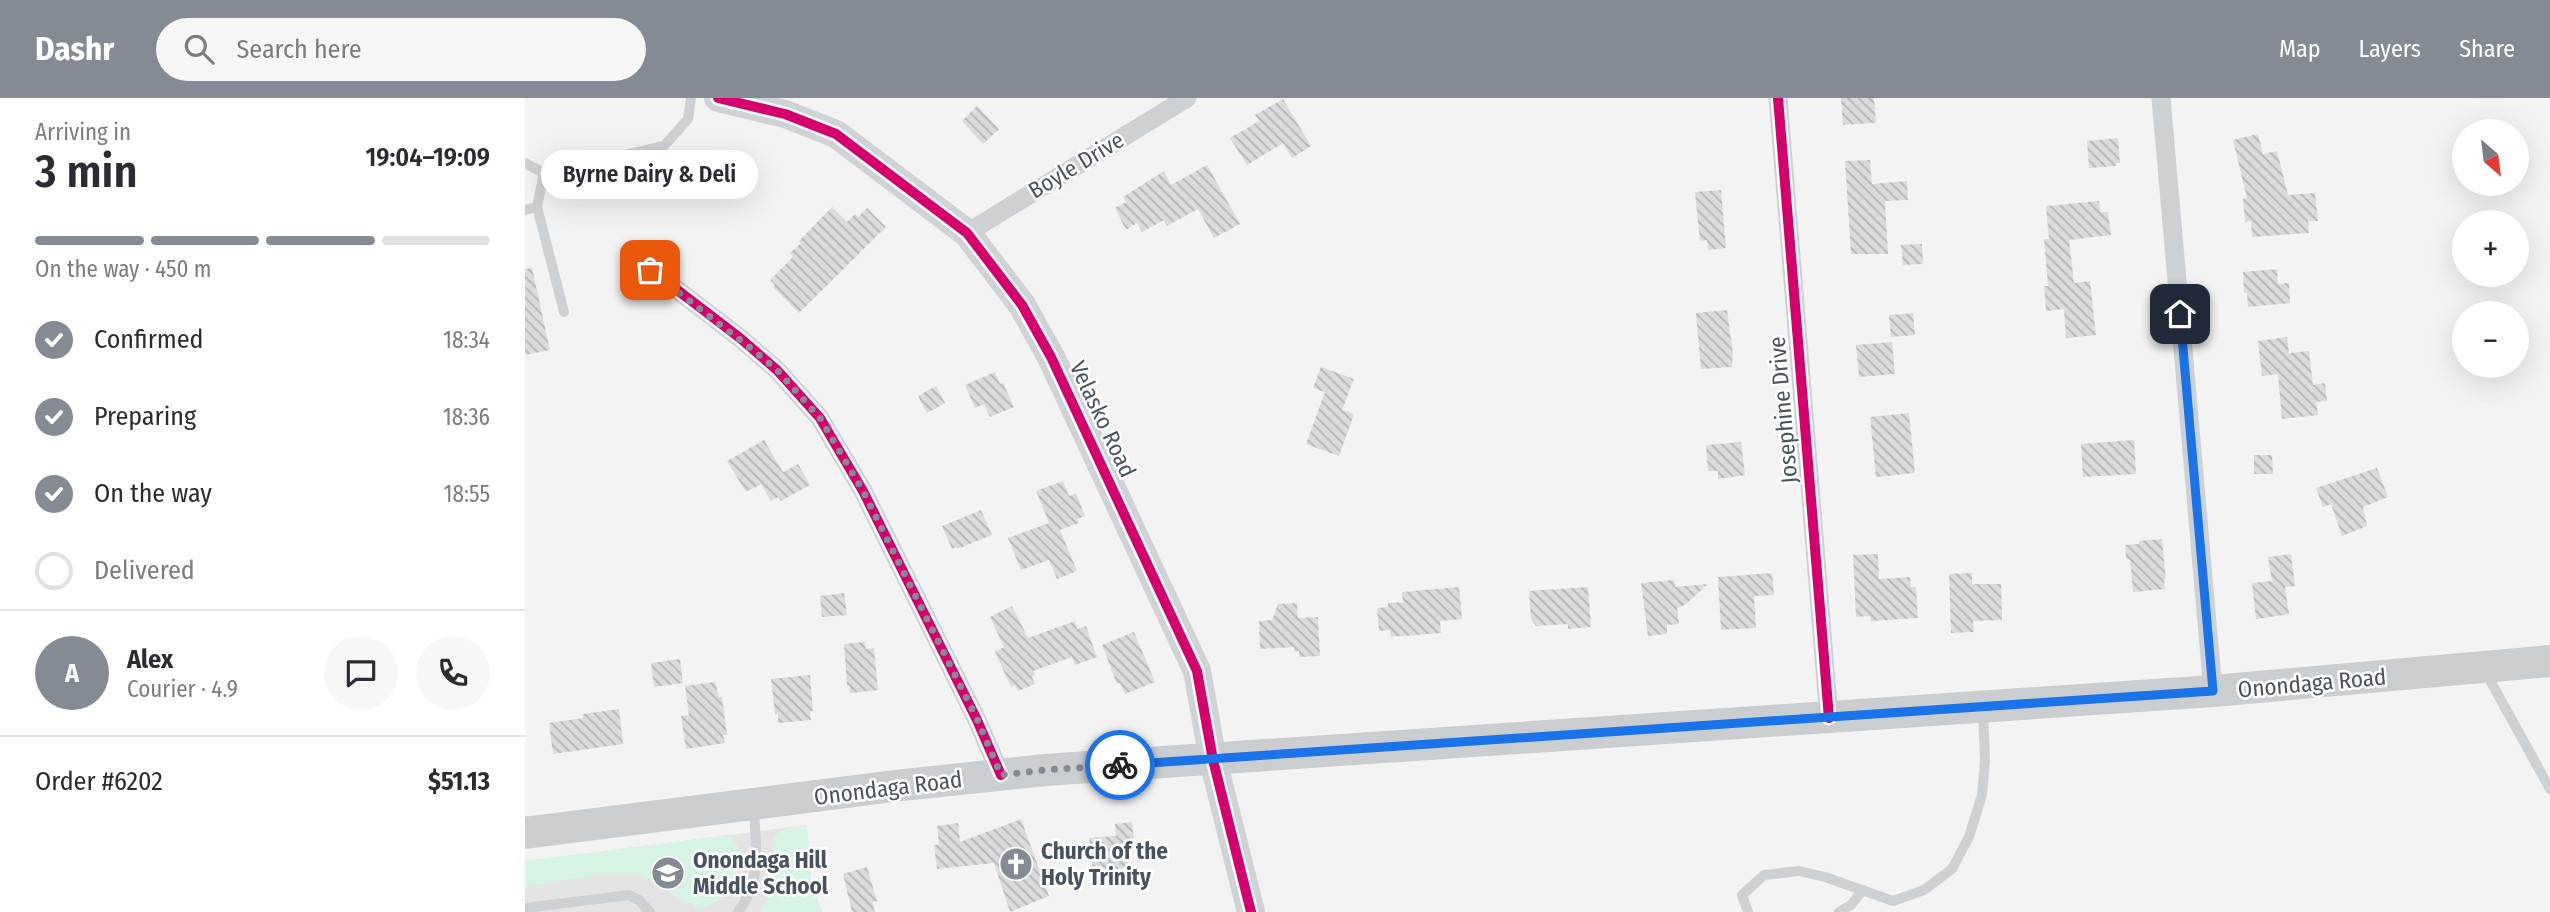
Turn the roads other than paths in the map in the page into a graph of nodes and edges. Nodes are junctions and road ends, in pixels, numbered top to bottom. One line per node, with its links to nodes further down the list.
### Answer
1 (691, 98): 7 (lane)
2 (718, 98): 10 (street, Velasko Road)
3 (1187, 98): 10 (street, Boyle Drive)
4 (1778, 98): 17 (street, Josephine Drive)
5 (2161, 98): 15 (street)
6 (525, 163): 7 (lane)
7 (544, 173): 8 (lane)
8 (537, 207): 9 (lane); 12 (lane)
9 (525, 210)
10 (967, 233): 18 (street, Velasko Road)
11 (650, 270): 19 (street)
12 (564, 312)
13 (2550, 661): 14 (main road, Onondaga Road)
14 (2483, 667): 15 (main road, Onondaga Road); 20 (lane)
15 (2213, 691): 16 (main road, Onondaga Road)
16 (1982, 707): 17 (main road, Onondaga Road); 23 (lane)
17 (1829, 718): 18 (main road, Onondaga Road)
18 (1213, 760): 19 (main road, Onondaga Road); 27 (street, Velasko Road)
19 (1001, 775): 21 (main road, Onondaga Road)
20 (2550, 789)
21 (754, 804): 22 (main road, Onondaga Road); 26 (lane)
22 (525, 833)
23 (1863, 890): 28 (lane); 29 (lane)
24 (525, 908): 25 (lane)
25 (650, 912)
26 (738, 912)
27 (1251, 912)
28 (1748, 912)
29 (1839, 912)

